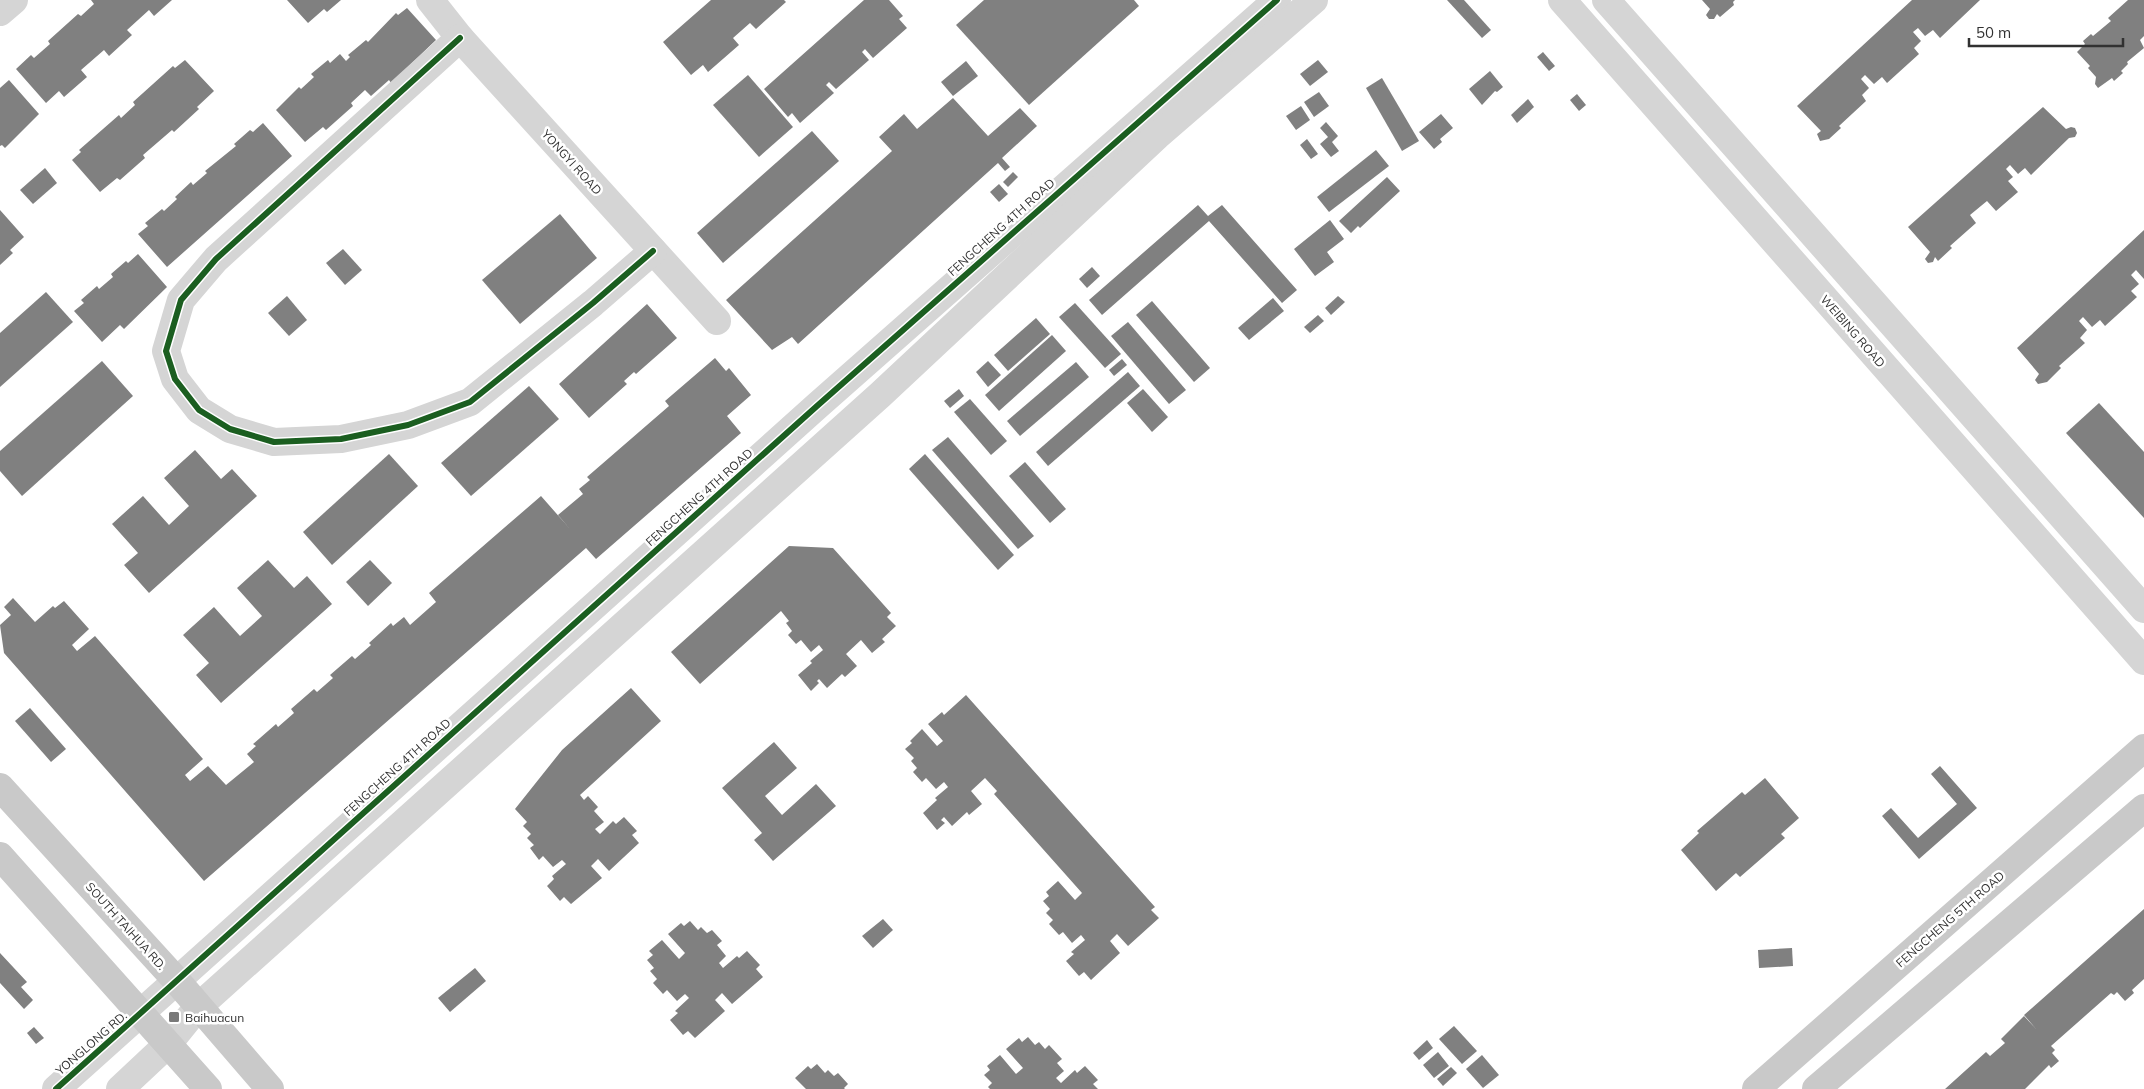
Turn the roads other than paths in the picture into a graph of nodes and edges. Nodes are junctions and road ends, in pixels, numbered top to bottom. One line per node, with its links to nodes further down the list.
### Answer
1 (14, 0): 7 (street)
2 (430, 0): 8 (street, YONGYI ROAD)
3 (1277, 0): 17 (street, FENGCHENG 4TH ROAD)
4 (1314, 0): 18 (street)
5 (1562, 0): 12 (street, WEIBING ROAD)
6 (1606, 0): 11 (street)
7 (0, 12)
8 (460, 38): 9 (street, YONGYI ROAD); 9 (street)
9 (653, 251): 10 (street, YONGYI ROAD)
10 (717, 321)
11 (2144, 609)
12 (2144, 661)
13 (2144, 748): 25 (main road, FENGCHENG 5TH ROAD)
14 (0, 788): 17 (main road, SOUTH TAIHUA RD.)
15 (2144, 808): 26 (main road)
16 (0, 856): 19 (main road)
17 (176, 980): 18 (main road, SOUTH TAIHUA RD.); 19 (street, FENGCHENG 4TH ROAD)
18 (198, 1008): 20 (street); 24 (main road, SOUTH TAIHUA RD.)
19 (140, 1014): 20 (main road); 21 (street, YONGLONG RD.)
20 (168, 1044): 22 (street); 23 (main road)
21 (56, 1089)
22 (120, 1089)
23 (208, 1089)
24 (270, 1089)
25 (1756, 1089)
26 (1816, 1089)

